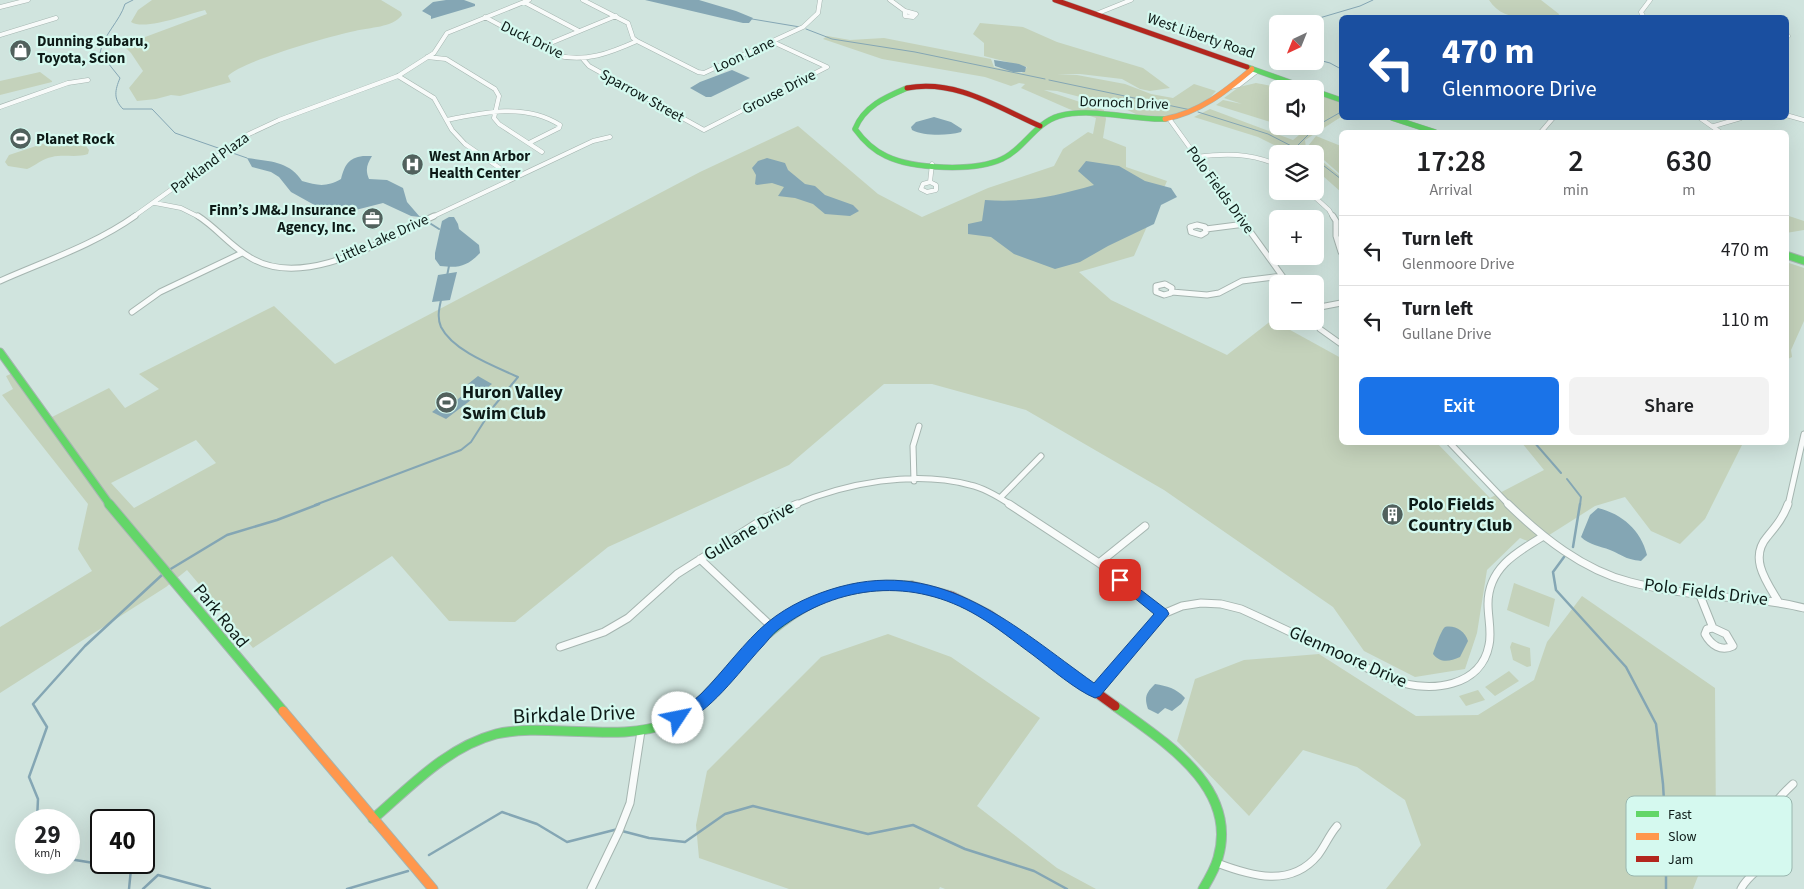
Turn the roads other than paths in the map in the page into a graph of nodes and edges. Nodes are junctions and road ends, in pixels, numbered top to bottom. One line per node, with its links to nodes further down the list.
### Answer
1 (28, 0): 10 (street)
2 (529, 0): 9 (street, Parkland Plaza)
3 (583, 0): 13 (street)
4 (820, 0): 20 (street, Loon Lane)
5 (890, 0): 15 (street)
6 (1056, 0): 11 (street, West Liberty Road)
7 (1131, 0): 11 (street)
8 (1650, 0): 12 (street)
9 (524, 2): 14 (street, Parkland Plaza); 17 (street)
10 (0, 7)
11 (1096, 14): 24 (street, West Liberty Road)
12 (1642, 15)
13 (616, 16): 17 (street); 19 (street)
14 (485, 17): 21 (street, Duck Drive); 22 (street, Parkland Plaza)
15 (913, 17)
16 (56, 18): 18 (street)
17 (580, 31): 21 (street)
18 (0, 35)
19 (636, 41): 20 (street, Loon Lane); 23 (street, Duck Drive)
20 (773, 42): 42 (street, Grouse Drive)
21 (541, 47): 23 (street, Duck Drive)
22 (427, 57): 25 (street, Parkland Plaza); 31 (street)
23 (583, 59): 42 (street, Sparrow Street)
24 (1254, 70): 27 (street, West Liberty Road); 33 (street, Dornoch Drive)
25 (398, 76): 39 (street); 55 (street, Parkland Plaza)
26 (88, 80): 30 (street)
27 (1283, 80)
28 (1324, 94): 29 (street)
29 (1339, 99)
30 (0, 107)
31 (496, 113): 39 (street); 47 (street); 47 (street)
32 (1789, 116): 38 (street)
33 (1170, 120): 40 (street, Dornoch Drive); 49 (street, Polo Fields Drive)
34 (1398, 120): 43 (street)
35 (1551, 120): 44 (street)
36 (1704, 120): 41 (street)
37 (1734, 120): 41 (street)
38 (1804, 120)
39 (447, 121): 52 (street)
40 (1040, 126): 51 (street, Dornoch Drive); 51 (street, Dornoch Drive)
41 (1714, 126): 45 (street)
42 (704, 130)
43 (1429, 130)
44 (1543, 130)
45 (1718, 130)
46 (610, 137): 52 (street, Little Lake Drive)
47 (529, 143): 48 (street)
48 (542, 152)
49 (1196, 157): 50 (street); 56 (street, Polo Fields Drive)
50 (1269, 161)
51 (932, 164): 53 (street)
52 (514, 178): 59 (street, Little Lake Drive)
53 (930, 182)
54 (1318, 200): 58 (street)
55 (155, 203): 59 (street, Little Lake Drive); 64 (street, Parkland Plaza)
56 (1245, 224): 57 (street); 62 (street, Polo Fields Drive)
57 (1206, 229)
58 (1339, 246)
59 (242, 253): 68 (street)
60 (1789, 256): 61 (street)
61 (1804, 261)
62 (1281, 275)
63 (1269, 278): 65 (street)
64 (0, 280)
65 (1172, 292)
66 (1339, 303): 67 (street)
67 (1324, 306)
68 (132, 312)
69 (1321, 330): 70 (street)
70 (1339, 343)
71 (0, 352): 93 (street, Park Road)
72 (920, 426): 76 (street)
73 (1804, 434): 83 (street)
74 (1452, 445): 79 (street, Polo Fields Drive)
75 (1041, 456): 77 (street)
76 (914, 480): 77 (street, Gullane Drive); 80 (street, Gullane Drive)
77 (1000, 498): 81 (street, Gullane Drive)
78 (1145, 526): 81 (street)
79 (1542, 536): 82 (street, Polo Fields Drive); 85 (street, Glenmoore Drive)
80 (700, 559): 86 (street); 88 (street, Gullane Drive)
81 (1099, 563): 85 (street, Gullane Drive)
82 (1699, 594): 83 (street, Polo Fields Drive); 87 (street)
83 (1778, 601): 84 (street, Polo Fields Drive)
84 (1804, 608)
85 (1163, 614): 89 (street, Glenmoore Drive)
86 (772, 626): 89 (street, Birkdale Drive); 90 (street, Birkdale Drive)
87 (1713, 628)
88 (560, 647)
89 (1095, 692): 95 (street, Birkdale Drive)
90 (641, 731): 93 (street, Birkdale Drive); 98 (street)
91 (1792, 784): 92 (street)
92 (1782, 796)
93 (374, 819): 97 (street, Park Road)
94 (1337, 826): 95 (street)
95 (1217, 863): 99 (street, Birkdale Drive)
96 (1750, 876): 100 (street)
97 (433, 889)
98 (591, 889)
99 (1203, 889)
100 (1740, 889)

